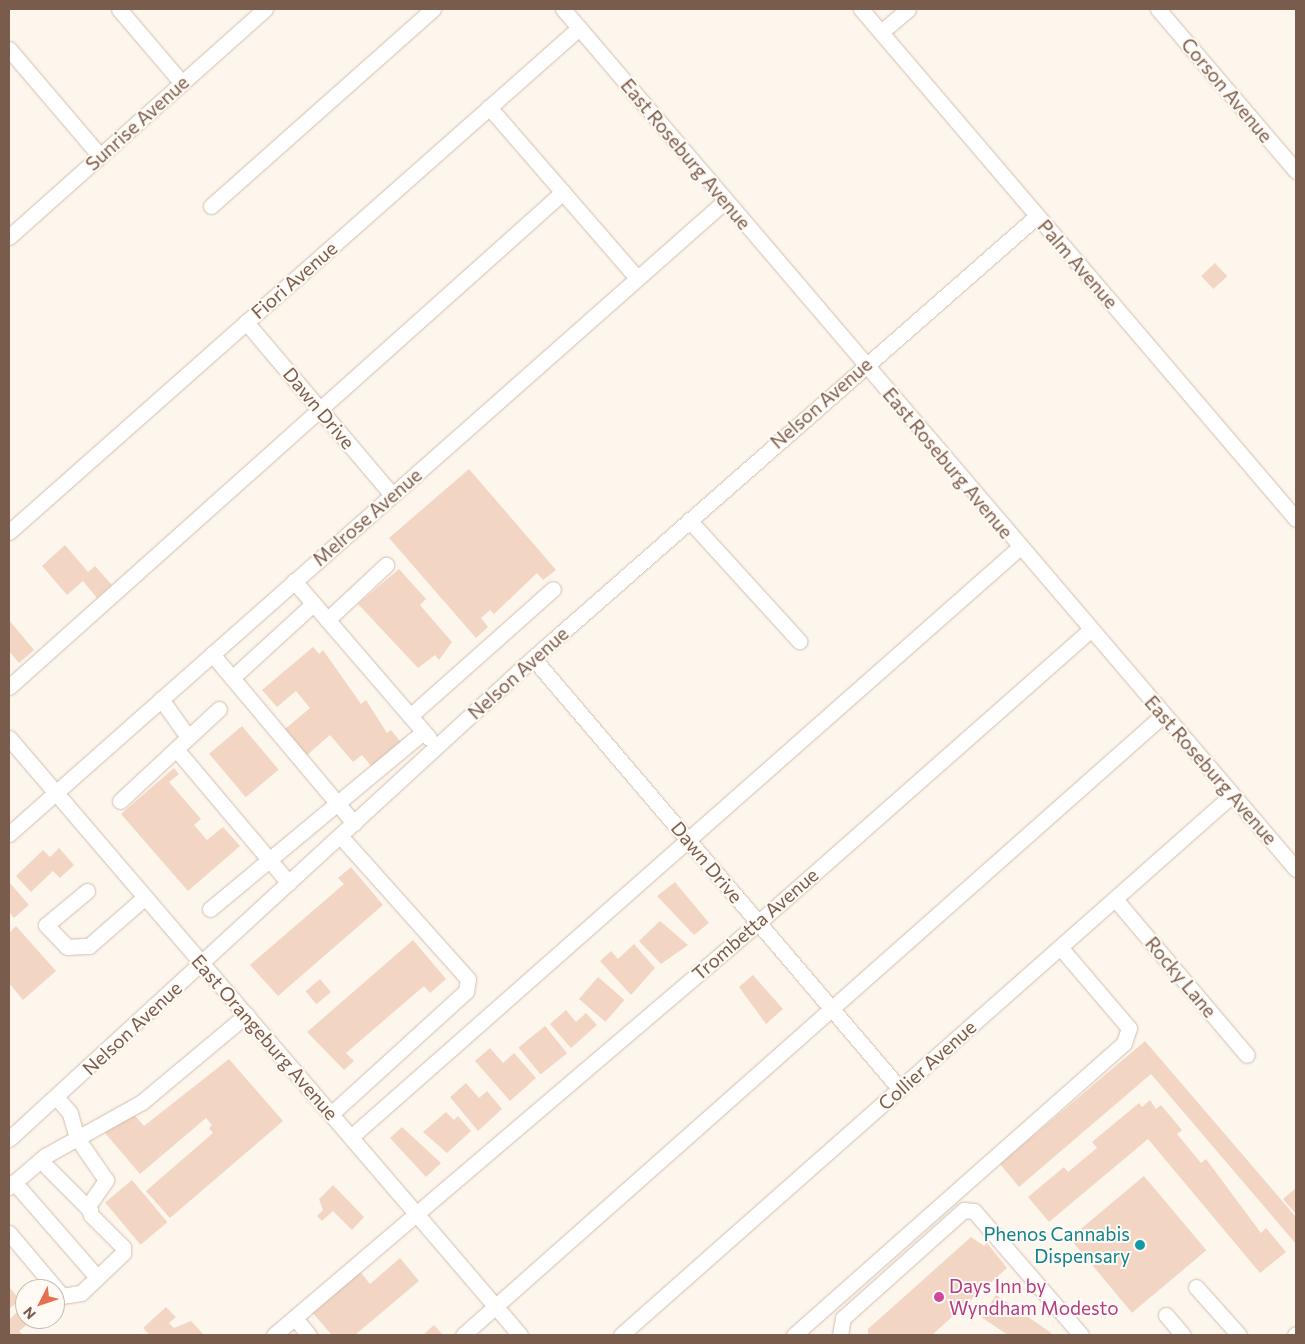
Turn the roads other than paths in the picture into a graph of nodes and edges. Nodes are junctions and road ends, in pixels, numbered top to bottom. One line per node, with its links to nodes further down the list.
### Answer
1 (119, 9): 11 (street)
2 (265, 9): 11 (street, Sunrise Avenue)
3 (433, 9): 17 (street)
4 (563, 9): 8 (street, East Roseburg Avenue)
5 (861, 9): 9 (street, Palm Avenue)
6 (908, 9): 9 (street)
7 (1158, 9): 14 (street, Corson Avenue)
8 (579, 28): 12 (street, Fiori Avenue); 16 (street, East Roseburg Avenue)
9 (881, 32): 18 (street, Palm Avenue)
10 (9, 49): 13 (street)
11 (182, 82): 13 (street, Sunrise Avenue)
12 (489, 107): 15 (street); 21 (street, Fiori Avenue)
13 (100, 156): 19 (street, Sunrise Avenue)
14 (1296, 171)
15 (563, 192): 20 (street); 23 (street)
16 (726, 200): 20 (street, Melrose Avenue); 22 (street, East Roseburg Avenue)
17 (211, 206)
18 (1036, 216): 22 (street, Nelson Avenue); 25 (street, Palm Avenue)
19 (10, 232)
20 (637, 278): 24 (street, Melrose Avenue)
21 (246, 322): 23 (street, Dawn Drive); 27 (street, Fiori Avenue)
22 (865, 364): 26 (street, Nelson Avenue); 28 (street, East Roseburg Avenue)
23 (320, 410): 24 (street, Dawn Drive); 39 (street)
24 (392, 494): 30 (street, Melrose Avenue)
25 (1296, 519)
26 (690, 520): 35 (street); 37 (street, Nelson Avenue)
27 (9, 532)
28 (1020, 547): 34 (street, East Roseburg Avenue); 57 (street)
29 (386, 565): 33 (street)
30 (294, 581): 32 (street); 36 (street, Melrose Avenue)
31 (553, 589): 43 (street)
32 (313, 604): 33 (street); 38 (street)
33 (327, 620): 43 (street)
34 (1090, 630): 42 (street, East Roseburg Avenue); 66 (street, Trombetta Avenue)
35 (799, 641)
36 (212, 654): 38 (street); 40 (street, Melrose Avenue)
37 (533, 658): 47 (street, Nelson Avenue); 57 (street, Dawn Drive)
38 (232, 678): 52 (street)
39 (9, 687)
40 (160, 699): 45 (street); 49 (street, Melrose Avenue)
41 (219, 709): 45 (street)
42 (1163, 715): 50 (street, East Roseburg Avenue); 69 (street)
43 (410, 716): 44 (street)
44 (423, 732): 47 (street); 52 (street)
45 (188, 737): 48 (street)
46 (9, 738): 49 (street, East Orangeburg Avenue)
47 (437, 747): 53 (street, Nelson Avenue)
48 (176, 749): 51 (street); 59 (street)
49 (55, 793): 55 (street, Melrose Avenue); 63 (street, East Orangeburg Avenue)
50 (1232, 795): 60 (street, East Roseburg Avenue); 64 (street, Collier Avenue)
51 (120, 801)
52 (338, 804): 53 (street); 54 (street)
53 (354, 823): 56 (street, Nelson Avenue)
54 (304, 831): 58 (street); 59 (street)
55 (9, 834)
56 (340, 836): 58 (street, Nelson Avenue); 74 (street)
57 (688, 839): 66 (street, Dawn Drive); 75 (street)
58 (322, 852): 61 (street, Nelson Avenue)
59 (269, 859): 61 (street); 65 (street)
60 (1296, 869)
61 (289, 882): 68 (street, Nelson Avenue)
62 (87, 891): 63 (street)
63 (145, 898): 68 (street, East Orangeburg Avenue)
64 (1115, 898): 67 (street, Collier Avenue); 71 (street, Rocky Lane)
65 (210, 909)
66 (759, 922): 69 (street, Dawn Drive); 81 (street, Trombetta Avenue)
67 (1060, 947): 72 (street, Collier Avenue); 93 (street)
68 (201, 963): 70 (street, East Orangeburg Avenue); 73 (street, Nelson Avenue)
69 (831, 1007): 72 (street, Dawn Drive); 85 (street)
70 (246, 1015): 74 (street, East Orangeburg Avenue); 76 (street)
71 (1247, 1055)
72 (900, 1089): 92 (street, Collier Avenue)
73 (56, 1097): 76 (street); 77 (street, Nelson Avenue)
74 (331, 1114): 75 (street, East Orangeburg Avenue)
75 (351, 1137): 81 (street, East Orangeburg Avenue)
76 (77, 1138): 78 (street); 80 (street)
77 (9, 1139)
78 (40, 1160): 79 (street); 80 (street)
79 (12, 1184): 83 (street)
80 (90, 1210): 83 (street)
81 (416, 1213): 85 (street, East Orangeburg Avenue); 87 (street, Trombetta Avenue)
82 (9, 1233): 83 (street)
83 (98, 1277)
84 (1196, 1287): 97 (street)
85 (495, 1306): 90 (street); 91 (street, East Orangeburg Avenue)
86 (1166, 1315): 96 (street)
87 (294, 1318): 88 (street, Trombetta Avenue); 89 (street)
88 (274, 1335)
89 (309, 1335)
90 (463, 1335)
91 (520, 1335)
92 (621, 1335)
93 (794, 1335)
94 (840, 1335): 95 (street)
95 (1081, 1335)
96 (1183, 1335)
97 (1239, 1335)

